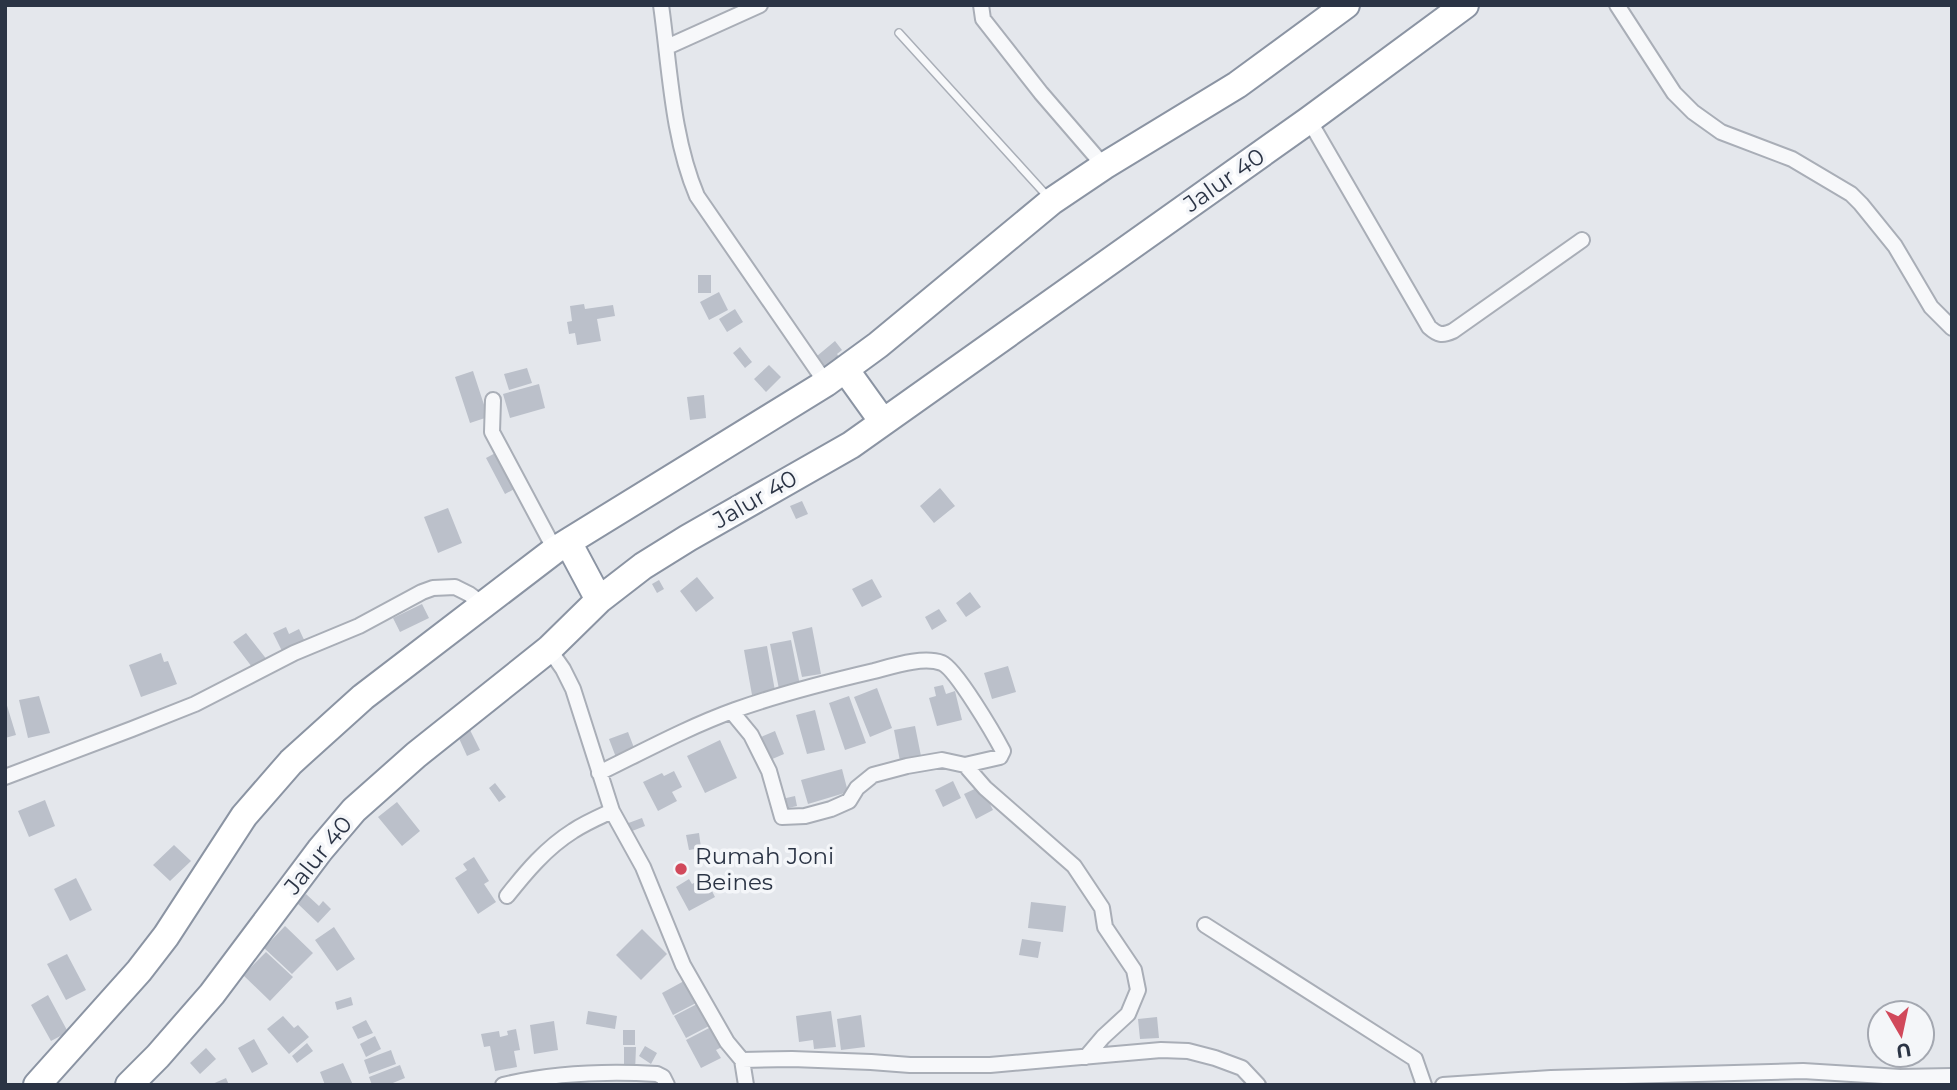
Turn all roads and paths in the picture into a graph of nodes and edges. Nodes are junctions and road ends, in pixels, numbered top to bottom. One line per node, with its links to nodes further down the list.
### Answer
1 (661, 5): 8 (street)
2 (760, 5): 8 (street)
3 (981, 5): 10 (street)
4 (1346, 5): 10 (highway)
5 (1465, 5): 9 (highway, Jalur 40)
6 (1617, 5): 13 (street)
7 (899, 33): 11 (lane)
8 (667, 47): 14 (street)
9 (1309, 120): 12 (street); 16 (highway, Jalur 40)
10 (1104, 166): 11 (highway)
11 (1052, 201): 14 (highway)
12 (1582, 240)
13 (1952, 328)
14 (836, 376): 16 (highway); 17 (highway)
15 (493, 400): 17 (street)
16 (883, 422): 18 (highway, Jalur 40)
17 (561, 546): 18 (highway); 19 (highway)
18 (599, 600): 20 (highway, Jalur 40)
19 (484, 605): 24 (street); 31 (highway)
20 (550, 649): 23 (street); 32 (highway, Jalur 40)
21 (732, 712): 22 (street); 22 (street); 23 (street)
22 (965, 765): 28 (street)
23 (599, 773): 25 (street)
24 (5, 777)
25 (612, 811): 26 (street); 29 (street)
26 (507, 896)
27 (1205, 925): 37 (street)
28 (1086, 1057): 29 (street); 36 (street)
29 (743, 1060): 35 (street)
30 (1952, 1076): 38 (street)
31 (37, 1085)
32 (129, 1085)
33 (503, 1085): 34 (street)
34 (667, 1085)
35 (746, 1085)
36 (1258, 1085)
37 (1424, 1085)
38 (1443, 1085)

